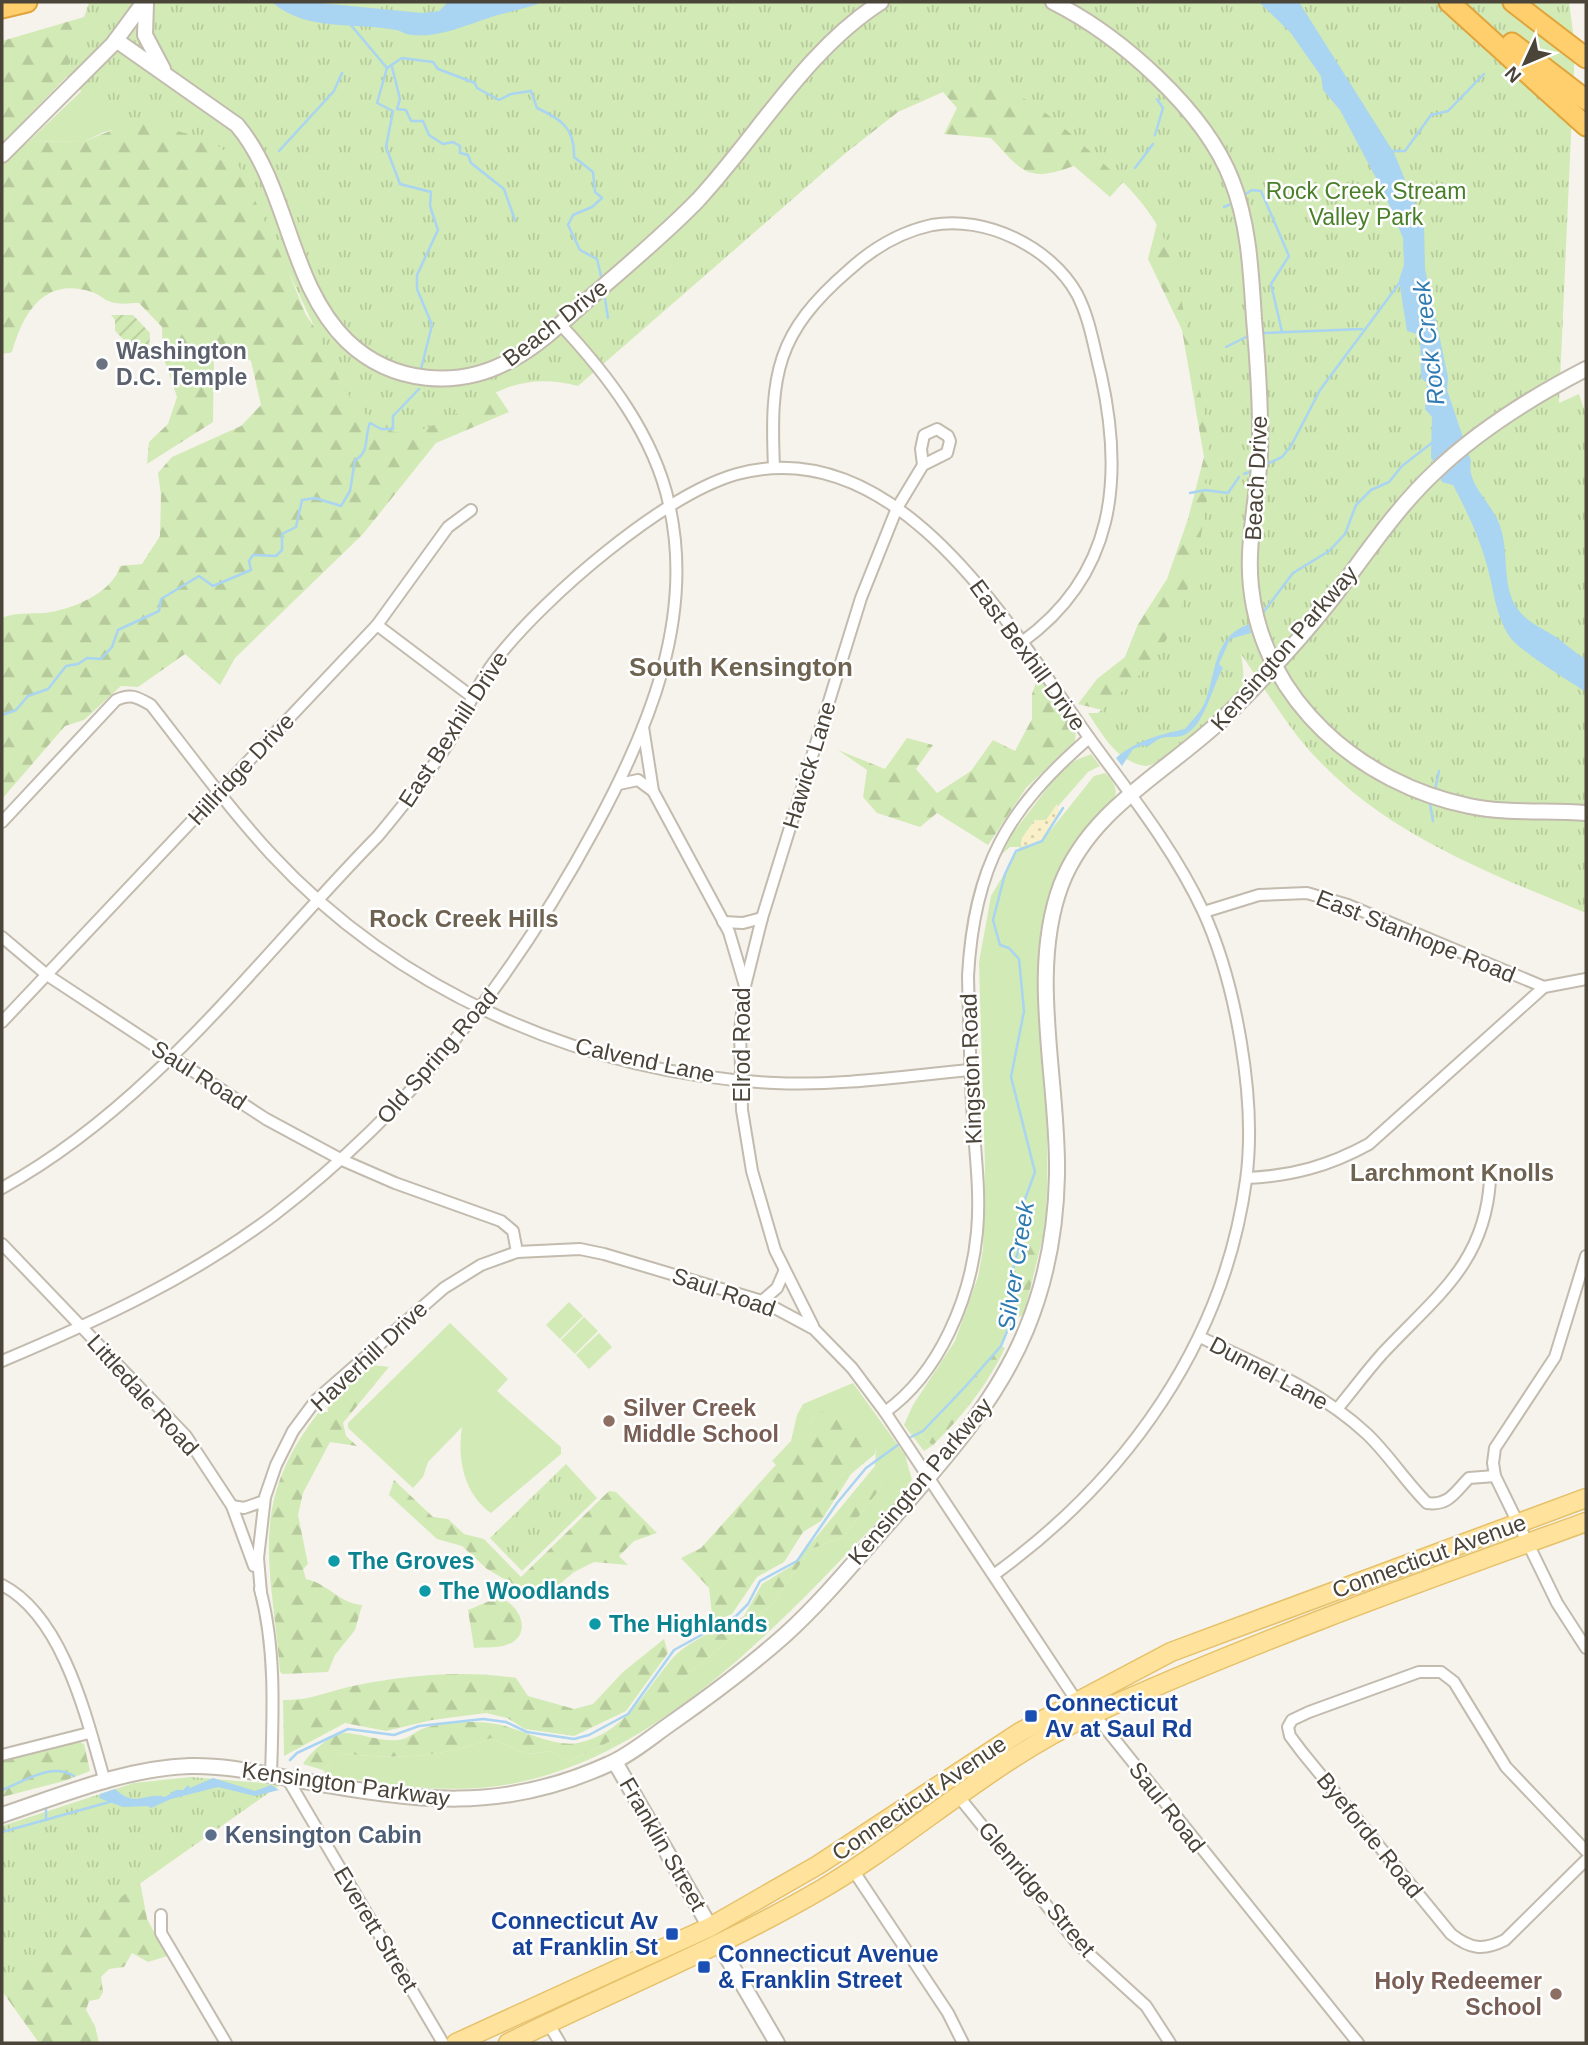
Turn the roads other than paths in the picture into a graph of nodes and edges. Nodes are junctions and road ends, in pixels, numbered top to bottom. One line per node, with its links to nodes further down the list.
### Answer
1 (27, 2): 8 (highway)
2 (145, 2): 9 (street); 11 (street)
3 (881, 2): 15 (street, Beach Drive)
4 (1053, 2): 24 (street, Beach Drive)
5 (1450, 2): 13 (highway)
6 (1458, 2): 12 (highway)
7 (1513, 2): 10 (highway)
8 (2, 8)
9 (116, 40): 11 (street, Beach Drive); 14 (street)
10 (1586, 58)
11 (168, 76): 15 (street, Beach Drive)
12 (1586, 100)
13 (1586, 126)
14 (2, 155)
15 (560, 324): 19 (street, Old Spring Road)
16 (1586, 369): 24 (street, Kensington Parkway)
17 (923, 465): 20 (street, Hawick Lane)
18 (774, 467): 19 (street, East Bexhill Drive); 20 (street, East Bexhill Drive); 23 (street)
19 (670, 506): 25 (street, East Bexhill Drive); 26 (street, Old Spring Road)
20 (897, 508): 23 (street, East Bexhill Drive); 36 (street, Hawick Lane)
21 (471, 510): 22 (street, Hillridge Drive)
22 (377, 625): 25 (street); 30 (street, Hillridge Drive)
23 (1022, 642): 27 (street, East Bexhill Drive)
24 (1273, 667): 31 (street, Kensington Parkway); 32 (street, Beach Drive)
25 (471, 696): 34 (street, East Bexhill Drive)
26 (643, 727): 28 (street, Old Spring Road); 29 (street, Elrod Road)
27 (1089, 738): 31 (street, East Bexhill Drive); 46 (street, Kingston Road)
28 (619, 784): 29 (street); 43 (street, Old Spring Road)
29 (653, 791): 37 (street, Elrod Road)
30 (219, 792): 33 (street, Calvend Lane); 34 (street, Calvend Lane); 39 (street, Hillridge Drive)
31 (1132, 795): 35 (street, East Bexhill Drive); 64 (street, Kensington Parkway)
32 (1586, 813)
33 (2, 822)
34 (317, 898): 43 (street, Calvend Lane); 45 (street, East Bexhill Drive)
35 (1204, 912): 42 (street, East Stanhope Road); 49 (street, East Bexhill Drive)
36 (762, 918): 37 (street); 41 (street, Hawick Lane)
37 (723, 922): 41 (street, Elrod Road)
38 (2, 937): 39 (street, Saul Road)
39 (47, 975): 44 (street, Hillridge Drive); 45 (street, Saul Road)
40 (1586, 979): 42 (street, East Stanhope Road)
41 (745, 986): 47 (street, Elrod Road)
42 (1544, 987): 49 (street)
43 (481, 1010): 47 (street, Calvend Lane); 48 (street, Old Spring Road)
44 (2, 1022)
45 (170, 1056): 48 (street, Saul Road); 51 (street, East Bexhill Drive)
46 (970, 1070): 47 (street, Calvend Lane); 62 (street, Kingston Road)
47 (741, 1080): 55 (street, Elrod Road)
48 (342, 1160): 53 (street, Saul Road); 57 (street, Old Spring Road)
49 (1247, 1178): 59 (street, East Bexhill Drive)
50 (1490, 1180): 61 (street)
51 (2, 1188)
52 (2, 1244): 57 (street, Littledale Road)
53 (517, 1252): 56 (street, Saul Road); 66 (street, Haverhill Drive)
54 (1586, 1256): 63 (street)
55 (785, 1272): 56 (street); 58 (street, Elrod Road)
56 (762, 1301): 58 (street, Saul Road)
57 (82, 1328): 60 (street, Old Spring Road); 67 (street, Littledale Road)
58 (814, 1329): 62 (street, Saul Road)
59 (1200, 1337): 61 (street, Dunnel Lane); 71 (street, East Bexhill Drive)
60 (2, 1361)
61 (1337, 1409): 63 (street, Dunnel Lane)
62 (885, 1412): 64 (street, Saul Road)
63 (1495, 1476): 69 (street)
64 (928, 1478): 71 (street, Saul Road); 79 (street, Kensington Parkway)
65 (1586, 1497): 69 (main road, Connecticut Avenue)
66 (264, 1501): 67 (street); 73 (street, Haverhill Drive)
67 (232, 1506): 73 (street, Littledale Road)
68 (1586, 1522): 70 (main road, Connecticut Avenue)
69 (1519, 1524): 70 (street); 75 (main road, Connecticut Avenue)
70 (1528, 1543): 74 (street); 76 (main road, Connecticut Avenue)
71 (995, 1574): 75 (street, Saul Road)
72 (2, 1585): 77 (street)
73 (261, 1593): 80 (street, Littledale Road)
74 (1586, 1648)
75 (1076, 1700): 76 (street, Saul Road); 88 (main road, Connecticut Avenue)
76 (1091, 1714): 83 (main road, Connecticut Avenue); 94 (street, Saul Road)
77 (89, 1733): 78 (street); 82 (street)
78 (2, 1755)
79 (615, 1762): 81 (street, Kensington Parkway); 90 (street, Franklin Street)
80 (271, 1774): 81 (street, Kensington Parkway); 82 (street, Kensington Parkway)
81 (287, 1778): 96 (street, Everett Street)
82 (106, 1782): 84 (street, Kensington Parkway)
83 (959, 1797): 87 (main road, Connecticut Avenue); 102 (street, Glenridge Street)
84 (2, 1815)
85 (1586, 1851): 86 (street, Byeforde Road)
86 (1586, 1860)
87 (853, 1870): 91 (main road, Connecticut Avenue); 101 (street)
88 (774, 1891): 90 (main road, Connecticut Avenue); 91 (main road)
89 (161, 1915): 95 (street)
90 (710, 1927): 92 (main road); 97 (main road, Connecticut Avenue)
91 (719, 1944): 92 (main road, Connecticut Avenue); 100 (street)
92 (668, 1969): 93 (main road, Connecticut Avenue)
93 (548, 2023): 98 (main road, Connecticut Avenue); 99 (street)
94 (1355, 2040): 103 (street)
95 (226, 2043)
96 (443, 2043)
97 (456, 2043)
98 (508, 2043)
99 (560, 2043)
100 (777, 2043)
101 (963, 2043)
102 (1170, 2043)
103 (1341, 2043)

